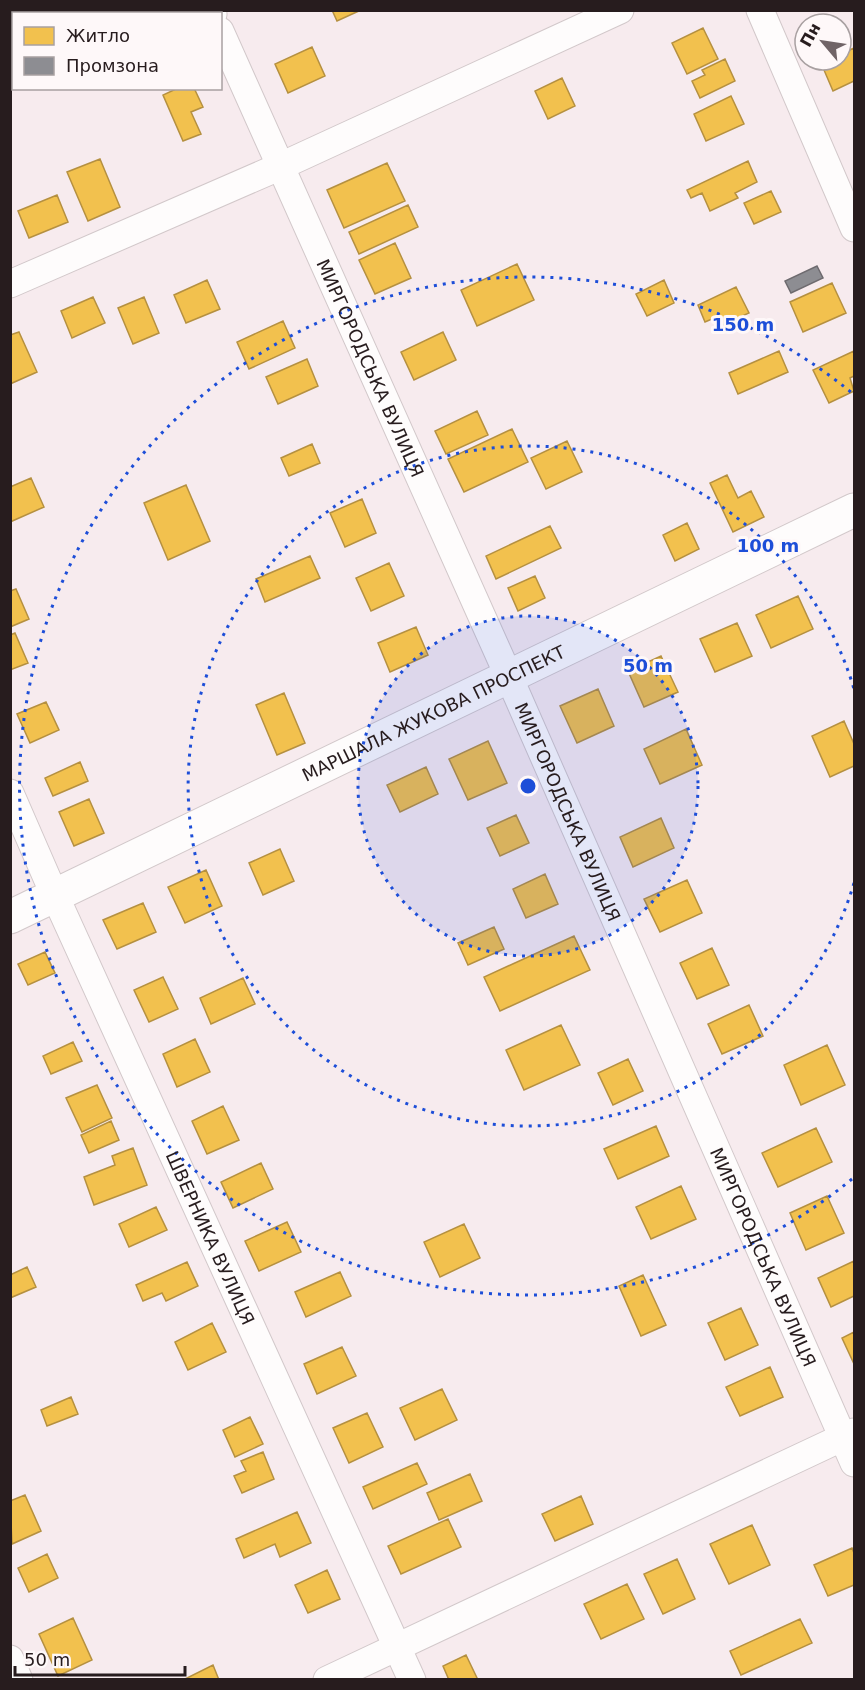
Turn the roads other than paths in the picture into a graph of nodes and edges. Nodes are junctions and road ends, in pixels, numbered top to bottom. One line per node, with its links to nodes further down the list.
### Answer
1 (620, 10): 4 (street)
2 (760, 10): 5 (street)
3 (222, 35): 4 (street, МИРГОРОДСЬКА ВУЛИЦЯ)
4 (281, 166): 6 (street); 8 (street, МИРГОРОДСЬКА ВУЛИЦЯ)
5 (855, 228)
6 (10, 284)
7 (855, 510): 8 (street, МАРШАЛА ЖУКОВА ПРОСПЕКТ)
8 (509, 676): 10 (street, МАРШАЛА ЖУКОВА ПРОСПЕКТ); 12 (street, МИРГОРОДСЬКА ВУЛИЦЯ)
9 (10, 794): 10 (street, ШВЕРНИКА ВУЛИЦЯ)
10 (55, 896): 11 (street, МАРШАЛА ЖУКОВА ПРОСПЕКТ); 14 (street, ШВЕРНИКА ВУЛИЦЯ)
11 (10, 917)
12 (849, 1435): 13 (street, МИРГОРОДСЬКА ВУЛИЦЯ); 14 (street)
13 (855, 1463)
14 (398, 1647): 17 (street); 18 (street, ШВЕРНИКА ВУЛИЦЯ)
15 (10, 1659): 16 (street)
16 (20, 1680)
17 (327, 1680)
18 (412, 1680)

